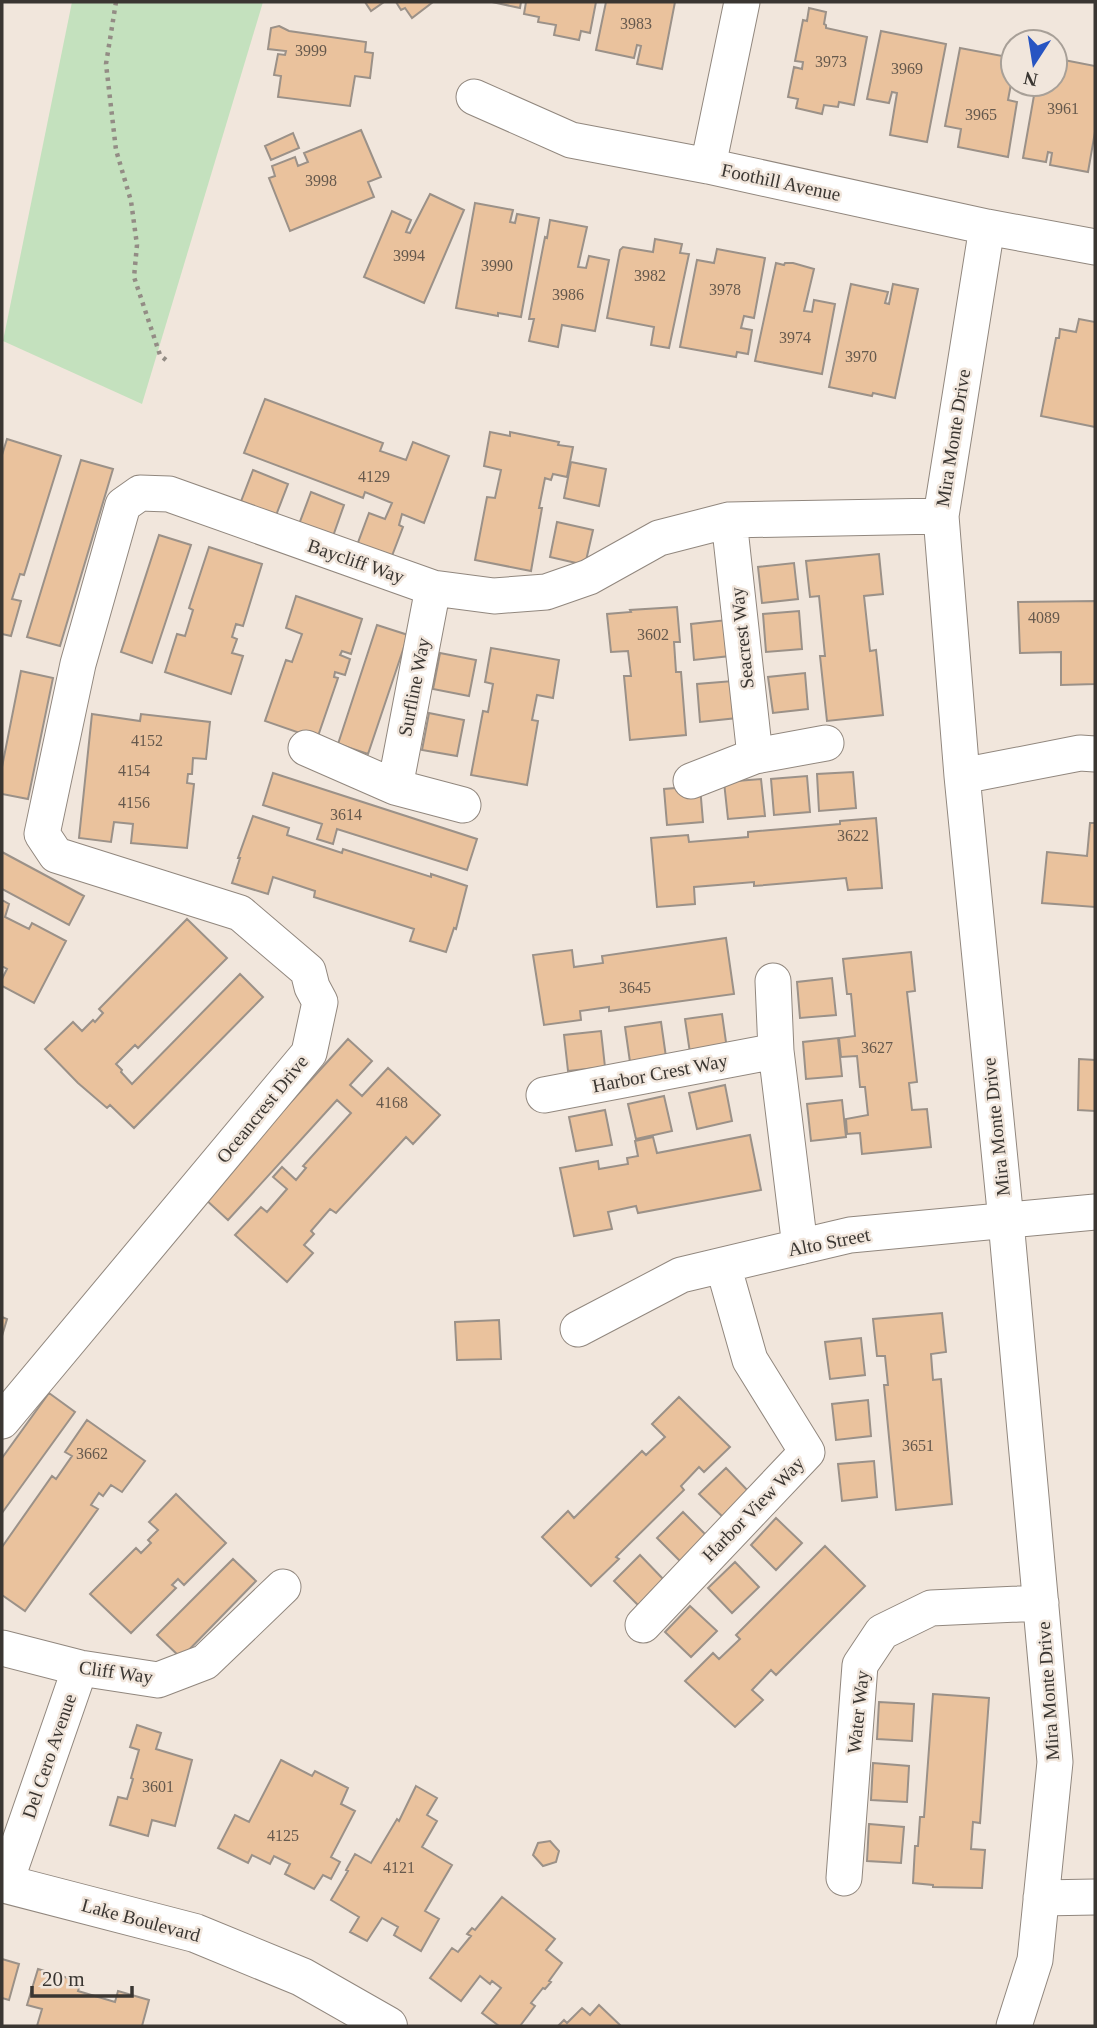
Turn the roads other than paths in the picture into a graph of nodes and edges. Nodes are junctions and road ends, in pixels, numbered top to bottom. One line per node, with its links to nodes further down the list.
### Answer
1 (741, 2): 3 (street)
2 (474, 97): 3 (street, Foothill Avenue)
3 (708, 166): 4 (street, Foothill Avenue)
4 (987, 227): 5 (street, Foothill Avenue); 6 (street, Mira Monte Drive)
5 (1095, 247)
6 (941, 516): 7 (street, Baycliff Way); 13 (street, Mira Monte Drive)
7 (729, 520): 8 (street, Baycliff Way); 12 (street, Seacrest Way)
8 (433, 588): 15 (street, Surfline Way); 17 (street, Baycliff Way)
9 (827, 743): 12 (street)
10 (306, 748): 15 (street)
11 (1095, 754): 13 (street)
12 (755, 756): 14 (street)
13 (962, 776): 22 (street, Mira Monte Drive)
14 (691, 781)
15 (395, 787): 16 (street)
16 (463, 805)
17 (52, 848): 26 (street, Oceancrest Drive)
18 (773, 981): 19 (street)
19 (776, 1051): 20 (street, Harbor Crest Way); 23 (street)
20 (544, 1095)
21 (1095, 1212): 22 (street, Alto Street)
22 (1006, 1221): 23 (street, Alto Street); 28 (street, Mira Monte Drive)
23 (800, 1247): 24 (street, Alto Street)
24 (723, 1265): 25 (street, Alto Street); 29 (street, Harbor View Way)
25 (578, 1329)
26 (2, 1421)
27 (283, 1587): 31 (street, Cliff Way)
28 (1041, 1603): 32 (street, Water Way); 35 (street, Mira Monte Drive)
29 (643, 1625)
30 (2, 1648): 31 (street, Cliff Way)
31 (80, 1668): 33 (street, Del Cero Avenue)
32 (844, 1878)
33 (3, 1884): 36 (main road, Lake Boulevard)
34 (1095, 1897): 35 (street)
35 (1041, 1898): 37 (street, Mira Monte Drive)
36 (388, 2026)
37 (1014, 2026)

